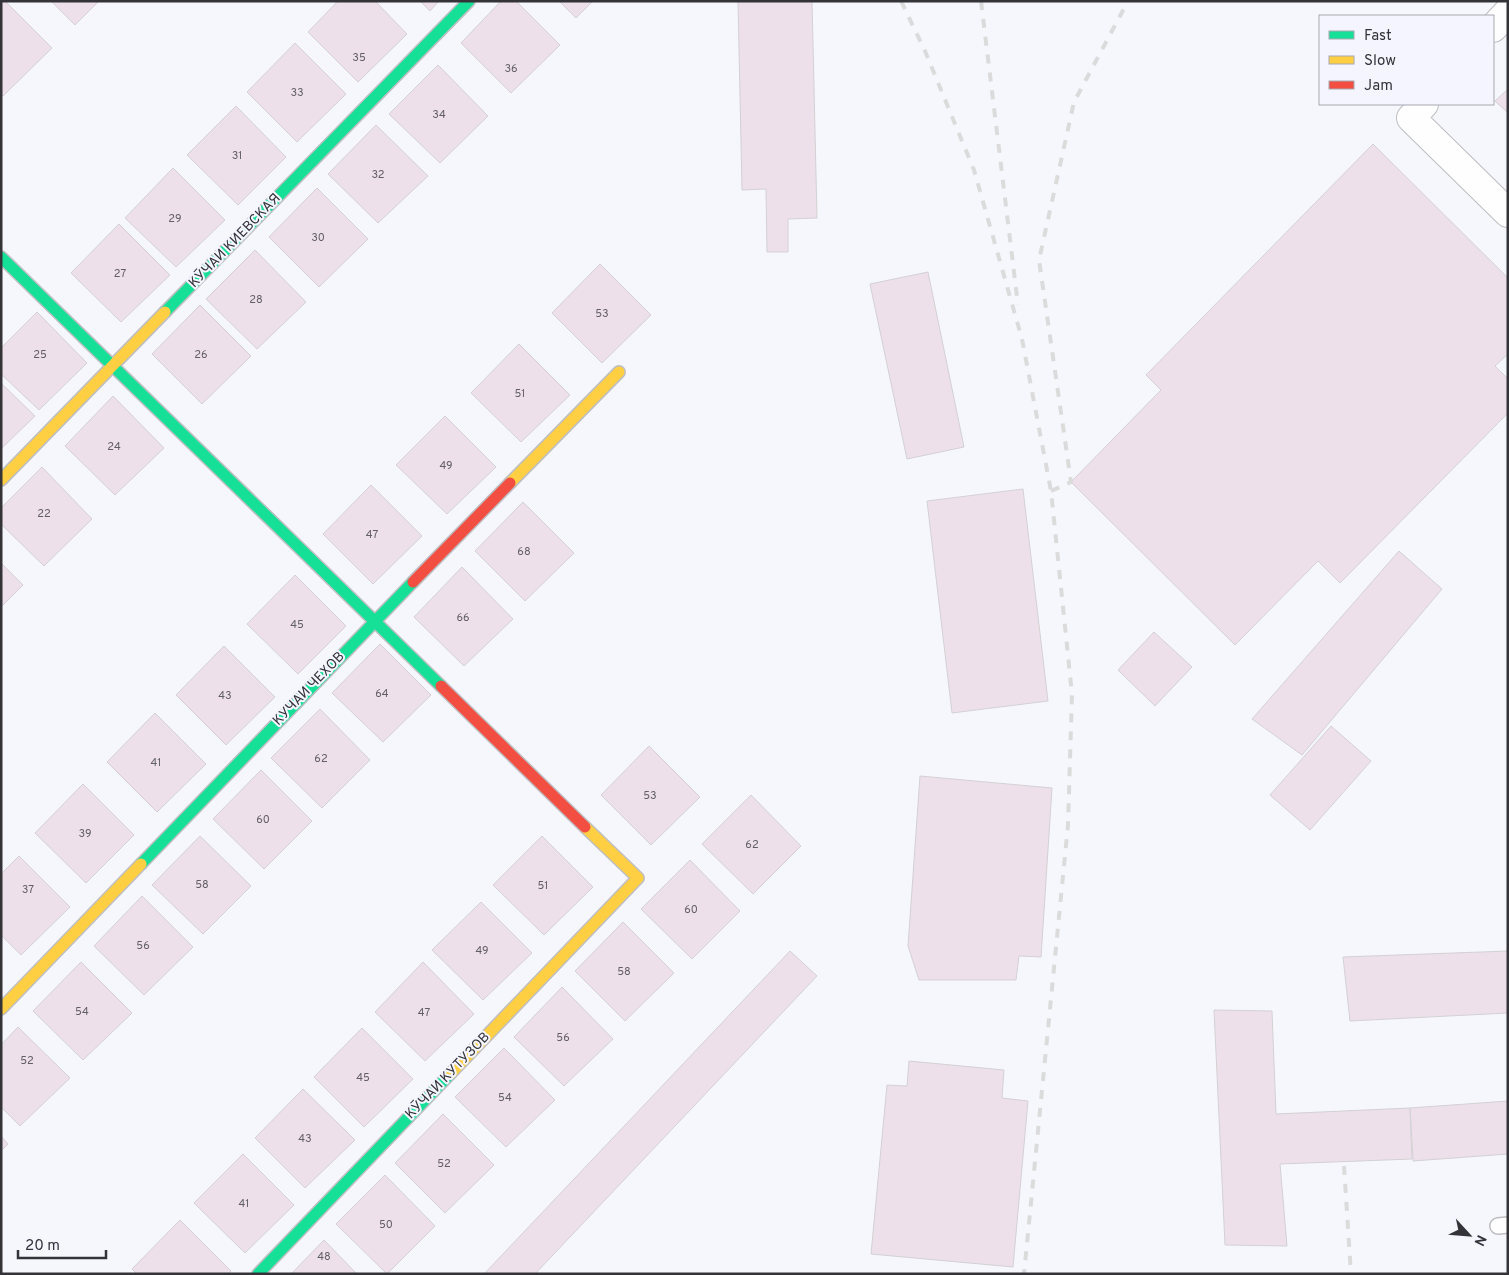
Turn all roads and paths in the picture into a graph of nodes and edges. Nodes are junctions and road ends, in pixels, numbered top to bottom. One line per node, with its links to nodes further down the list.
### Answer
1 (469, 1): 7 (street, КӮЧАИ КИЕВСКАЯ)
2 (1508, 12): 3 (street)
3 (1494, 27)
4 (1417, 111): 5 (street)
5 (1508, 213)
6 (1, 257): 7 (street)
7 (113, 366): 9 (street, КӮЧАИ КИЕВСКАЯ); 10 (street)
8 (619, 372): 10 (street, КУЧАИ ЧЕХОВ)
9 (1, 480)
10 (375, 621): 11 (street, КУЧАИ ЧЕХОВ); 12 (street, КӮЧАИ КУТУЗОВ)
11 (1, 1009)
12 (258, 1274)

